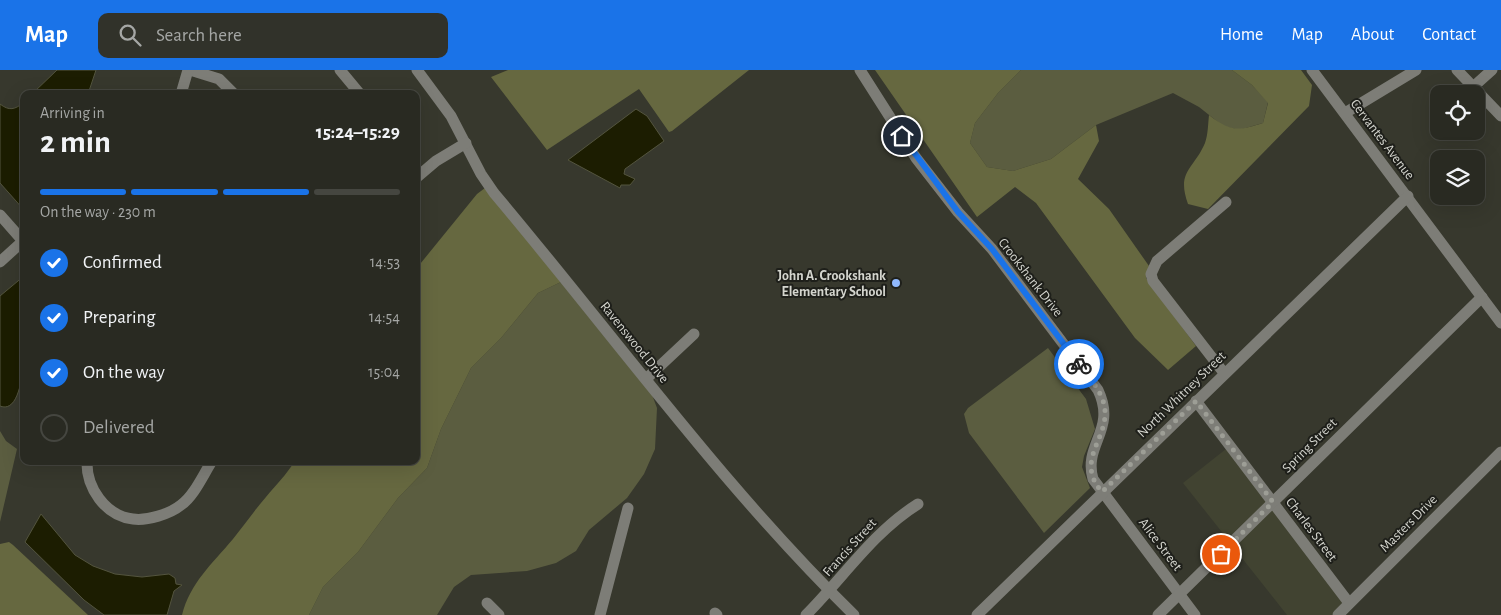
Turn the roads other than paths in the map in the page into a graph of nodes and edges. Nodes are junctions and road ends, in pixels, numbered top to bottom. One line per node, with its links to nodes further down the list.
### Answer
1 (189, 70): 11 (street); 12 (street)
2 (340, 70): 13 (street)
3 (417, 70): 17 (street, Ravenswood Drive)
4 (860, 70): 34 (street, Crookshank Drive)
5 (1312, 70): 15 (street, Cervantes Avenue)
6 (1416, 70): 15 (street)
7 (1457, 70): 9 (street)
8 (1492, 70): 10 (street)
9 (1471, 85)
10 (1475, 85)
11 (182, 90)
12 (230, 90)
13 (357, 90)
14 (1485, 99): 16 (street)
15 (1345, 113): 19 (street, Cervantes Avenue)
16 (1501, 116)
17 (466, 143): 18 (street); 29 (street, Ravenswood Drive)
18 (420, 168)
19 (1408, 196): 25 (street, Cervantes Avenue); 28 (street, North Whitney Street)
20 (1226, 202): 28 (street)
21 (0, 215): 22 (street)
22 (20, 238)
23 (20, 244): 24 (street)
24 (0, 262)
25 (1482, 297): 26 (street, Cervantes Avenue); 35 (street, Spring Street)
26 (1501, 323)
27 (694, 334): 29 (street)
28 (1224, 373): 30 (street, North Whitney Street)
29 (646, 380): 38 (street, Ravenswood Drive)
30 (1196, 401): 34 (street, North Whitney Street); 35 (street, Charles Street)
31 (1501, 452): 41 (street, Masters Drive)
32 (87, 465): 33 (street)
33 (209, 465)
34 (1102, 492): 39 (street, Alice Street); 46 (street, North Whitney Street)
35 (1273, 502): 39 (street, Spring Street); 41 (street, Charles Street)
36 (918, 504): 38 (street, Francis Street)
37 (628, 508): 43 (street)
38 (829, 591): 44 (street, Francis Street); 45 (street, Ravenswood Drive)
39 (1179, 594): 47 (street, Spring Street); 48 (street, Alice Street)
40 (487, 603): 42 (street)
41 (1349, 603): 49 (street, Masters Drive)
42 (499, 615)
43 (600, 615)
44 (806, 615)
45 (854, 615)
46 (977, 615)
47 (1158, 615)
48 (1195, 615)
49 (1338, 615)

